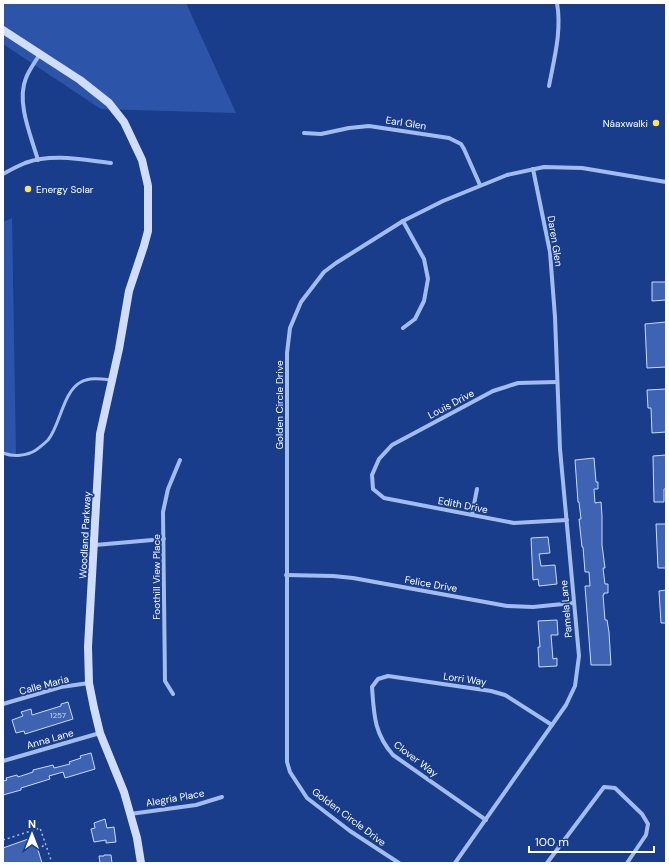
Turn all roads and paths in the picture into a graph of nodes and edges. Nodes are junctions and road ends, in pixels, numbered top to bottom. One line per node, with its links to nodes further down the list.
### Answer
1 (557, 3): 4 (street)
2 (3, 30): 3 (street, Woodland Parkway)
3 (40, 54): 6 (street); 15 (street, Woodland Parkway)
4 (548, 86)
5 (304, 133): 11 (street, Earl Glen)
6 (38, 160): 7 (street); 9 (street)
7 (111, 163)
8 (532, 169): 10 (street, Golden Circle Drive); 11 (street, Golden Circle Drive); 13 (street, Daren Glen)
9 (3, 174)
10 (666, 182)
11 (480, 185): 12 (street, Golden Circle Drive)
12 (403, 221): 14 (street); 25 (street, Golden Circle Drive)
13 (555, 317): 16 (street, Pamela Lane)
14 (403, 328)
15 (112, 380): 17 (lane); 24 (street, Woodland Parkway)
16 (556, 382): 19 (street, Louis Drive); 22 (street, Pamela Lane)
17 (3, 453)
18 (180, 460): 23 (street, Foothill View Place)
19 (372, 475): 21 (street, Edith Drive)
20 (477, 489): 21 (street)
21 (472, 515): 22 (street, Edith Drive)
22 (567, 520): 26 (street, Pamela Lane)
23 (164, 539): 24 (street); 29 (street, Foothill View Place)
24 (95, 545): 27 (street, Woodland Parkway)
25 (286, 575): 26 (street, Felice Drive); 42 (street, Golden Circle Drive)
26 (573, 603): 31 (street, Pamela Lane)
27 (89, 683): 30 (street, Calle Maria); 32 (street, Woodland Parkway)
28 (372, 687): 31 (street, Lorri Way); 36 (street, Clover Way)
29 (173, 694)
30 (3, 704)
31 (552, 725): 36 (street, Pamela Lane)
32 (100, 733): 33 (street, Anna Lane); 35 (street, Woodland Parkway)
33 (3, 761)
34 (222, 797): 35 (street, Alegria Place)
35 (130, 814): 41 (street, Woodland Parkway)
36 (486, 820): 43 (street, Pamela Lane)
37 (3, 840): 38 (path)
38 (46, 845): 39 (path); 40 (path)
39 (37, 848)
40 (51, 863)
41 (141, 863)
42 (399, 863)
43 (455, 863)
44 (547, 863): 45 (street)
45 (627, 863)

